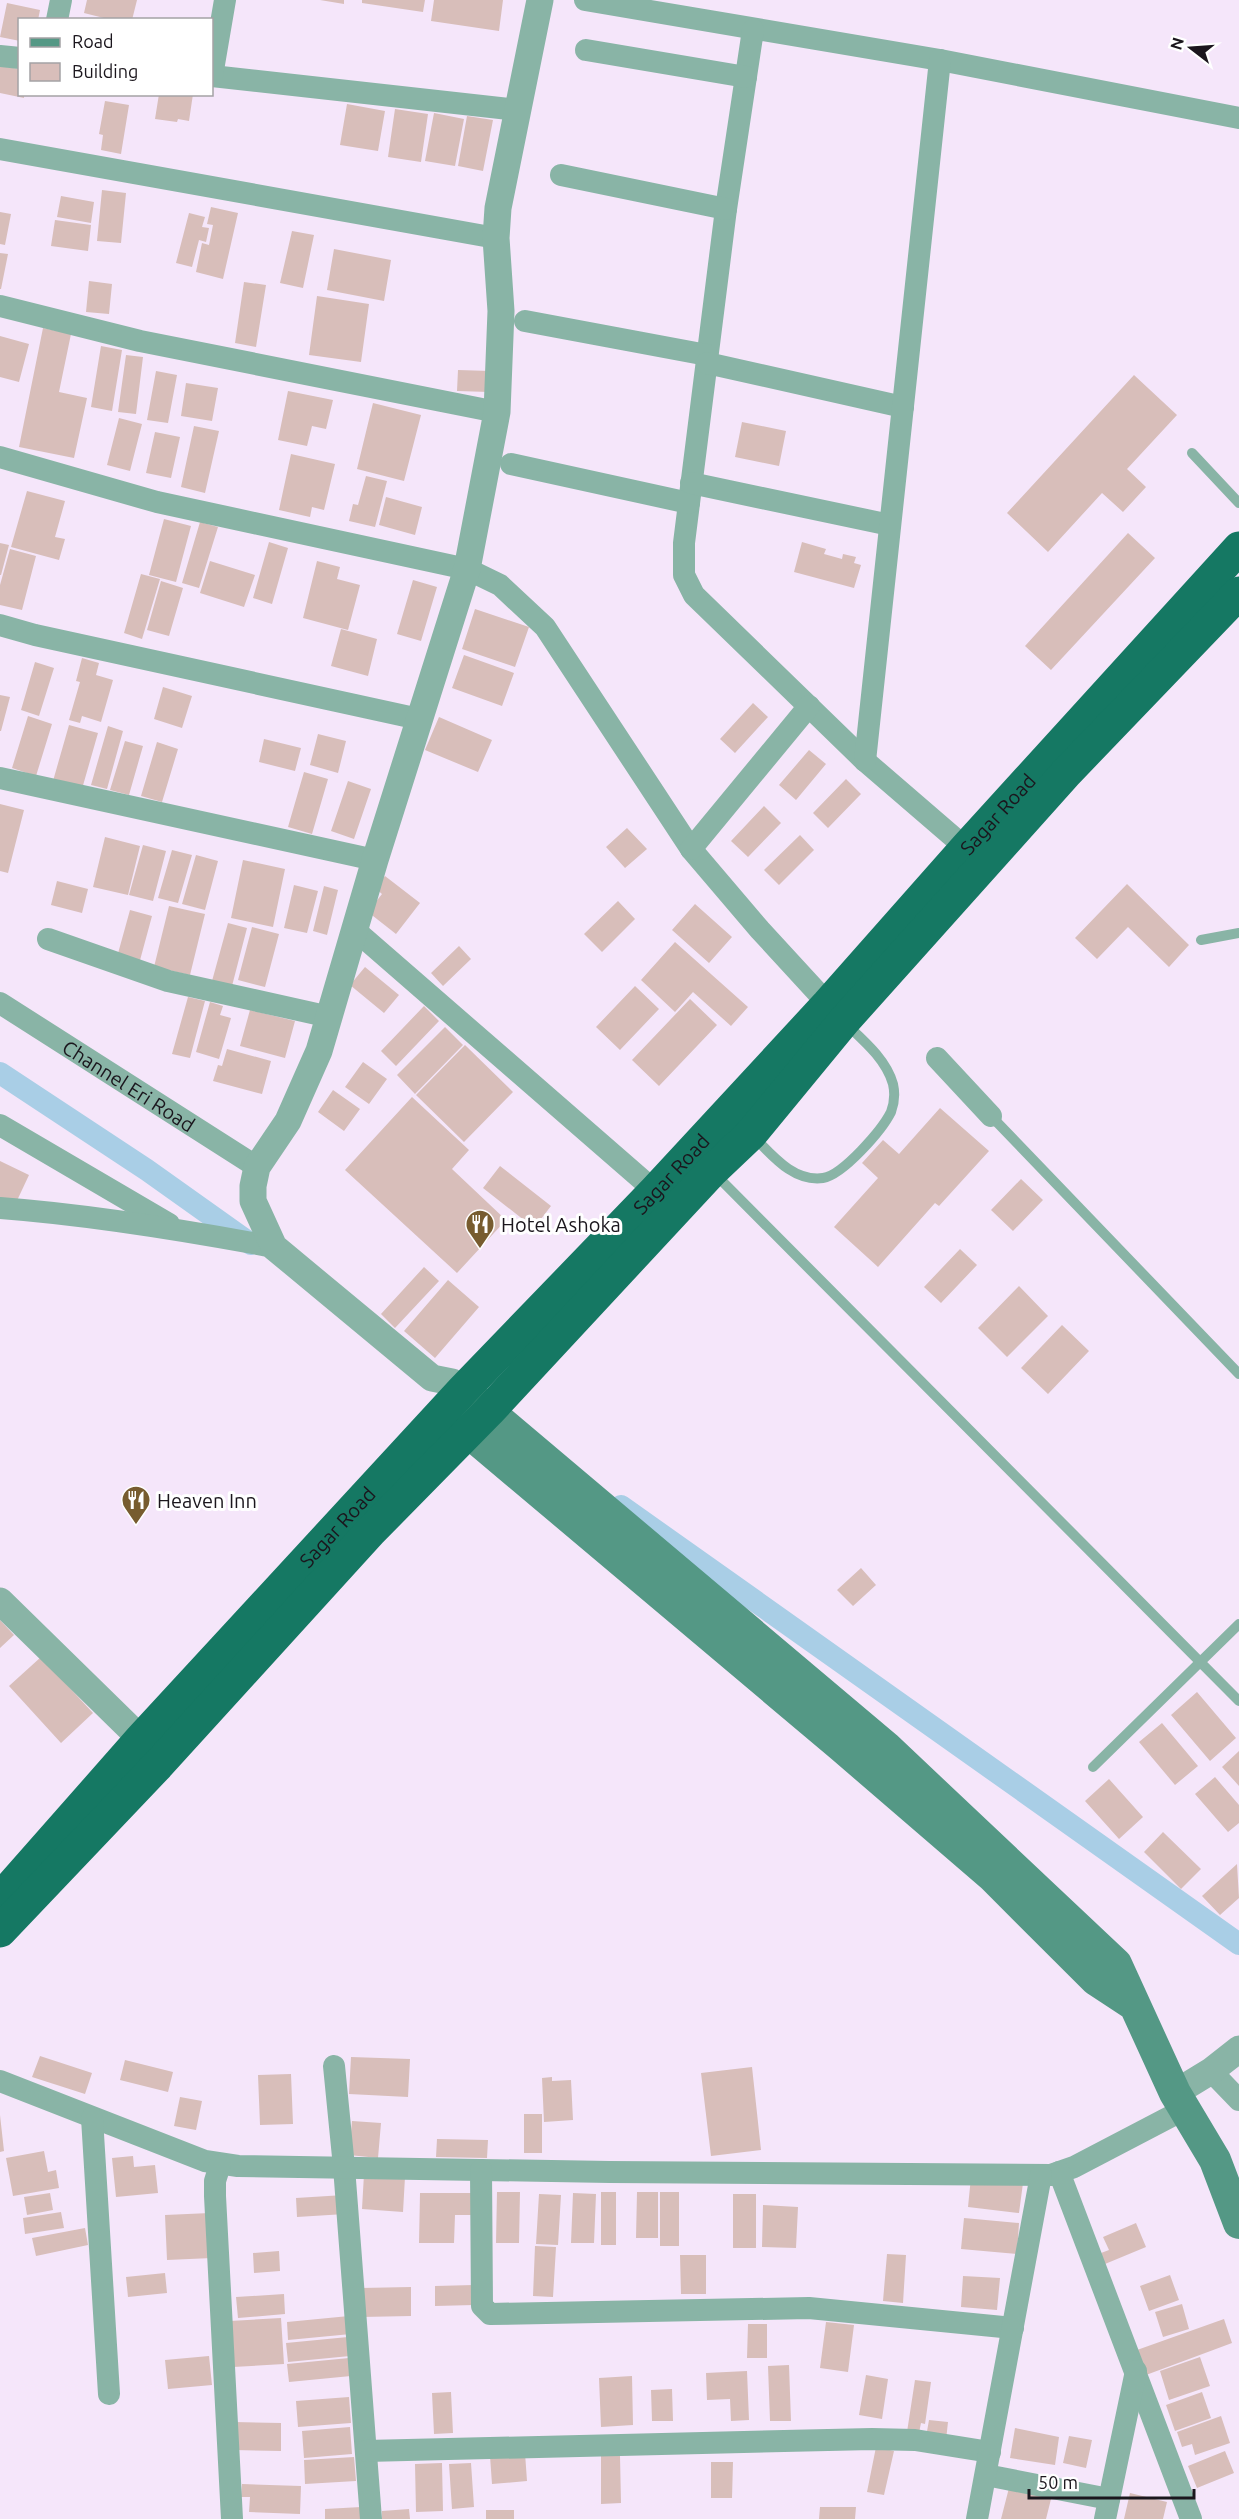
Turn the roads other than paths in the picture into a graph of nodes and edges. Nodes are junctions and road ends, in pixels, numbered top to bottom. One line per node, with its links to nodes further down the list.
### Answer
1 (61, 0): 5 (street)
2 (225, 0): 11 (street)
3 (540, 0): 14 (street)
4 (585, 0): 6 (street)
5 (57, 18)
6 (753, 30): 10 (street); 13 (street)
7 (586, 50): 13 (street)
8 (0, 56): 9 (street)
9 (18, 58)
10 (940, 60): 15 (street); 23 (street)
11 (213, 70)
12 (213, 76): 14 (street)
13 (746, 77): 18 (street)
14 (518, 110): 19 (street)
15 (1239, 118)
16 (0, 149): 19 (street)
17 (561, 175): 18 (street)
18 (726, 209): 22 (street)
19 (496, 238): 24 (street)
20 (0, 306): 24 (street)
21 (525, 321): 22 (street)
22 (707, 359): 23 (street); 28 (street)
23 (903, 407): 30 (street)
24 (496, 412): 32 (street)
25 (1192, 453): 29 (lane)
26 (0, 457): 32 (street)
27 (512, 464): 28 (street)
28 (690, 493): 30 (street); 35 (street)
29 (1239, 503)
30 (890, 525): 37 (street)
31 (1239, 548): 39 (highway, Sagar Road)
32 (467, 569): 36 (street); 40 (street)
33 (1239, 593): 47 (highway, Sagar Road)
34 (0, 625): 36 (street)
35 (809, 706): 37 (street); 40 (street)
36 (419, 719): 41 (street)
37 (865, 760): 39 (street)
38 (0, 778): 41 (street)
39 (966, 848): 47 (highway, Sagar Road)
40 (691, 849): 47 (street)
41 (375, 860): 42 (street)
42 (356, 931): 48 (street); 55 (street)
43 (1239, 933): 45 (lane)
44 (48, 939): 48 (street)
45 (1201, 940)
46 (0, 1003): 54 (street, Channel Eri Road)
47 (836, 1013): 51 (highway, Sagar Road); 51 (lane)
48 (330, 1017): 54 (street)
49 (937, 1058): 50 (street)
50 (991, 1116): 59 (lane)
51 (739, 1123): 53 (highway, Sagar Road)
52 (0, 1125): 57 (street)
53 (702, 1161): 55 (highway, Sagar Road); 60 (highway, Sagar Road); 63 (lane)
54 (257, 1167): 58 (street)
55 (655, 1191): 60 (highway, Sagar Road)
56 (0, 1208): 57 (street)
57 (178, 1229): 58 (street)
58 (274, 1247): 60 (street)
59 (1239, 1374)
60 (466, 1411): 65 (highway, Sagar Road); 68 (highway, Sagar Road); 74 (main road)
61 (0, 1601): 65 (street)
62 (1239, 1624): 63 (lane)
63 (1201, 1663): 64 (lane); 66 (lane)
64 (1239, 1701)
65 (141, 1739): 67 (highway, Sagar Road)
66 (1093, 1767)
67 (0, 1899)
68 (0, 1931)
69 (1239, 2049): 71 (street)
70 (334, 2066): 77 (street)
71 (1211, 2071): 73 (street); 74 (street)
72 (0, 2081): 75 (street)
73 (1239, 2100)
74 (1180, 2101): 79 (street); 80 (main road)
75 (92, 2118): 76 (street); 83 (street)
76 (220, 2165): 77 (street); 88 (street)
77 (344, 2167): 78 (street); 84 (street)
78 (481, 2170): 79 (street); 81 (street)
79 (1050, 2174): 81 (street); 82 (street)
80 (1239, 2223)
81 (1013, 2328): 85 (street)
82 (1136, 2371): 87 (street); 91 (street)
83 (109, 2394)
84 (366, 2451): 85 (street); 89 (street)
85 (990, 2452): 86 (street)
86 (986, 2475): 87 (street); 90 (street)
87 (1107, 2509)
88 (232, 2519)
89 (371, 2519)
90 (977, 2519)
91 (1191, 2519)

